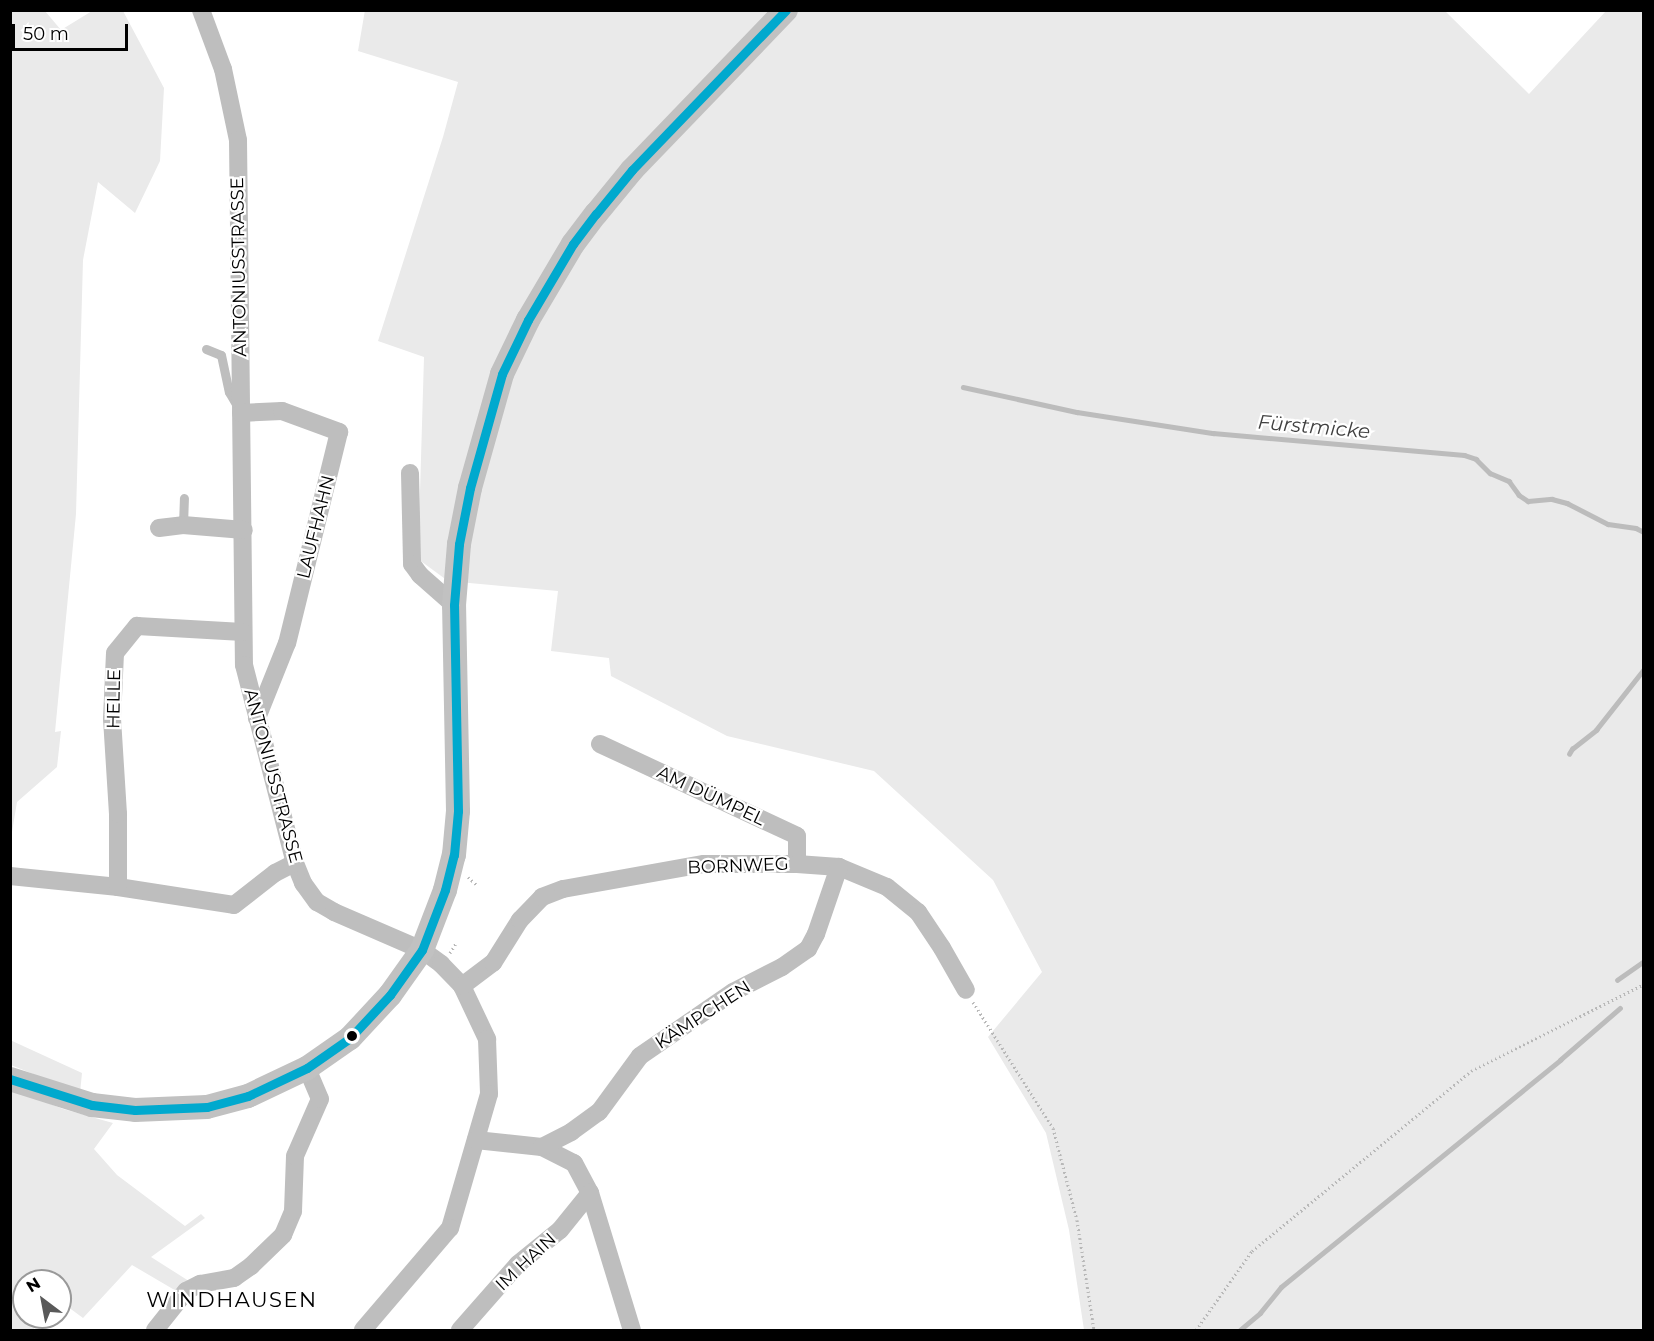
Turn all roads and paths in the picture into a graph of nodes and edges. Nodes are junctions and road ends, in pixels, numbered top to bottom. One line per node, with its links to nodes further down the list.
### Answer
1 (201, 10): 4 (street, ANTONIUSSTRASSE)
2 (786, 10): 10 (main road)
3 (206, 349): 4 (lane)
4 (241, 413): 9 (street, ANTONIUSSTRASSE); 12 (street, LAUFHAHN)
5 (410, 473): 10 (street)
6 (184, 498): 7 (lane)
7 (183, 525): 8 (street); 9 (street)
8 (159, 528)
9 (244, 530): 11 (street, ANTONIUSSTRASSE)
10 (454, 605): 19 (main road)
11 (243, 632): 12 (street, ANTONIUSSTRASSE); 18 (street, HELLE)
12 (257, 718): 14 (street, ANTONIUSSTRASSE)
13 (600, 744): 15 (street, AM DÜMPEL)
14 (295, 863): 18 (street); 19 (street, ANTONIUSSTRASSE)
15 (797, 864): 16 (street, BORNWEG); 21 (street, BORNWEG)
16 (838, 867): 22 (street, BORNWEG); 26 (street, KÄMPCHEN)
17 (10, 876): 18 (street)
18 (118, 887)
19 (422, 950): 21 (street, ANTONIUSSTRASSE); 23 (main road)
20 (1644, 984): 33 (path)
21 (462, 986): 25 (street, ANTONIUSSTRASSE)
22 (966, 990): 32 (path)
23 (307, 1068): 24 (main road); 28 (street)
24 (10, 1079)
25 (476, 1140): 26 (street); 29 (street, ANTONIUSSTRASSE)
26 (543, 1147): 27 (street)
27 (590, 1193): 30 (street, IM HAIN); 31 (street)
28 (155, 1330)
29 (363, 1330)
30 (460, 1330)
31 (632, 1330)
32 (1094, 1330)
33 (1196, 1330)

